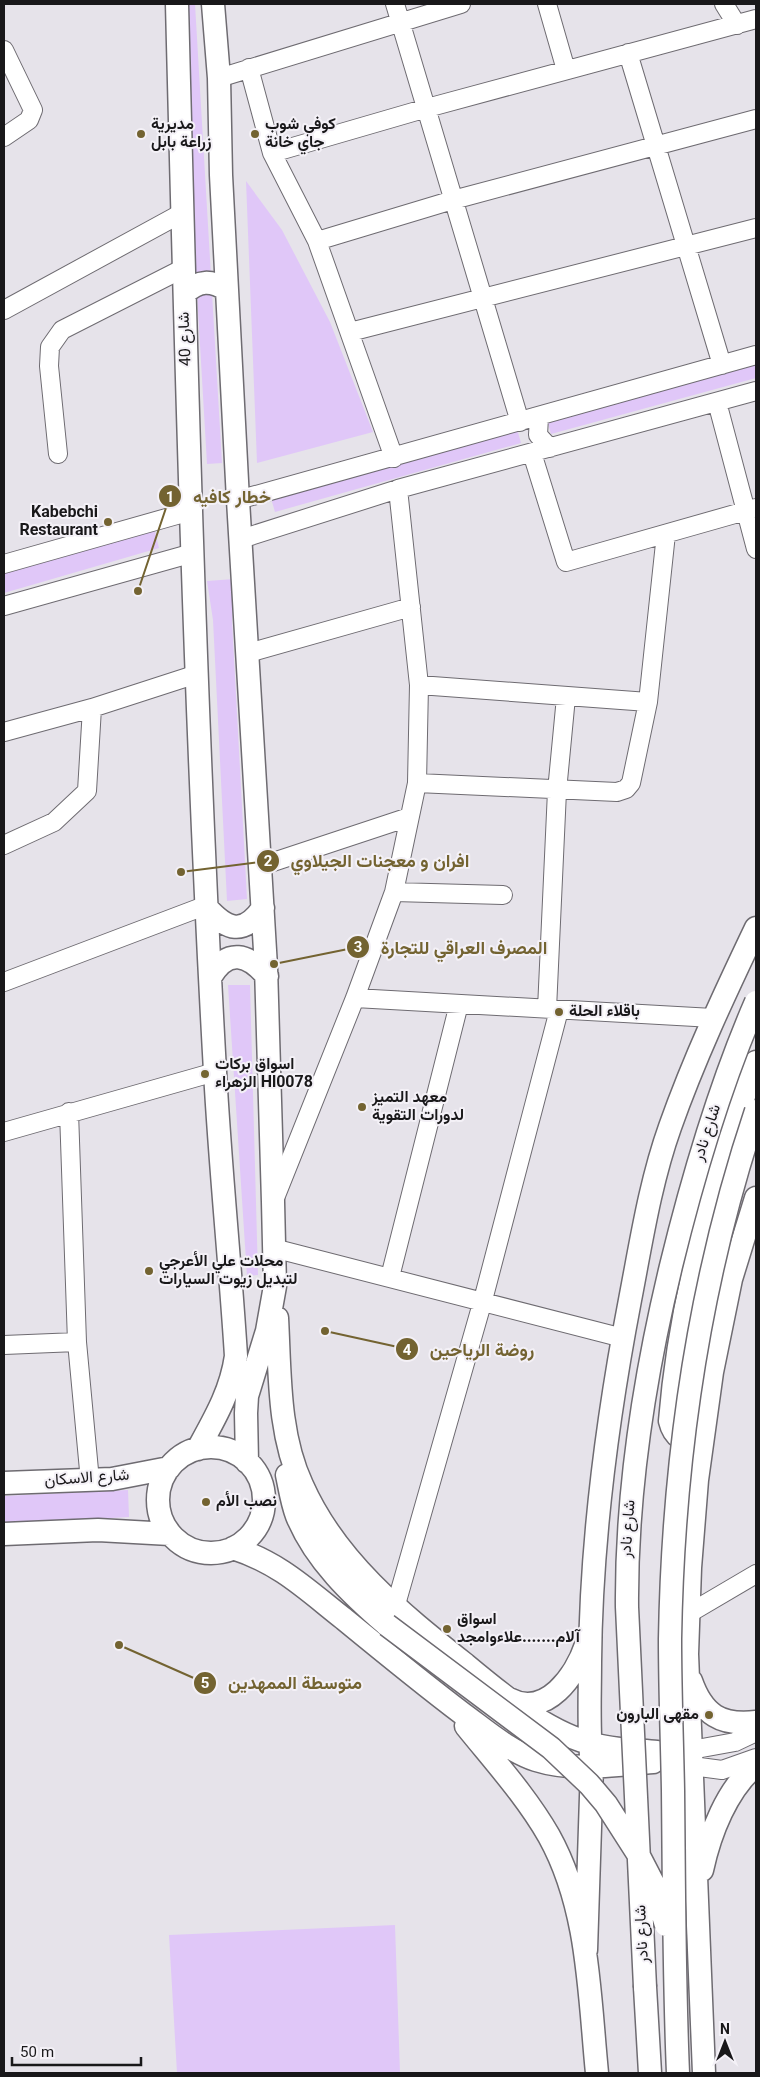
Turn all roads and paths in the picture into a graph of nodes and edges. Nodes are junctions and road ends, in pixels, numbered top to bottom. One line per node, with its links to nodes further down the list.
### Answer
1 (177, 4): 21 (main road, شارع 40)
2 (213, 4): 14 (main road)
3 (395, 4): 8 (street)
4 (460, 4): 8 (street)
5 (547, 4): 13 (street)
6 (724, 4): 9 (street)
7 (756, 19): 9 (street)
8 (400, 23): 12 (street); 15 (street)
9 (737, 25): 11 (street)
10 (4, 50): 17 (street)
11 (628, 53): 13 (street); 18 (street)
12 (249, 68): 14 (street); 19 (street)
13 (566, 70): 15 (street)
14 (219, 78): 26 (main road)
15 (427, 108): 19 (street); 20 (street)
16 (756, 119): 18 (street)
17 (4, 137)
18 (657, 146): 20 (street); 24 (street)
19 (272, 153): 23 (street)
20 (453, 200): 23 (street); 28 (street)
21 (182, 213): 25 (main road, شارع 40); 29 (street)
22 (756, 228): 24 (street)
23 (318, 241): 30 (street)
24 (686, 246): 28 (street); 32 (street)
25 (184, 268): 27 (main road, شارع 40); 39 (street)
26 (227, 290): 27 (main road); 42 (main road)
27 (184, 293): 44 (main road, شارع 40)
28 (482, 298): 30 (street); 36 (street)
29 (4, 310)
30 (350, 332): 40 (street)
31 (756, 355): 32 (street)
32 (722, 365): 35 (street)
33 (756, 391): 34 (street)
34 (717, 402): 37 (street); 43 (street)
35 (538, 417): 36 (street); 37 (street)
36 (520, 422): 40 (street)
37 (550, 448): 38 (street)
38 (532, 453): 41 (street); 45 (street)
39 (58, 454)
40 (394, 458): 42 (street)
41 (398, 490): 46 (street); 51 (street)
42 (238, 500): 46 (main road)
43 (751, 509): 45 (street); 47 (street)
44 (191, 511): 48 (main road, شارع 40); 49 (street)
45 (666, 534): 56 (street)
46 (241, 540): 52 (main road)
47 (756, 549)
48 (193, 553): 50 (street); 53 (main road, شارع 40)
49 (4, 564)
50 (4, 606)
51 (411, 607): 52 (street); 54 (street)
52 (248, 652): 63 (main road)
53 (197, 674): 57 (street); 66 (main road, شارع 40)
54 (419, 685): 55 (street); 59 (street)
55 (566, 697): 56 (street); 60 (street)
56 (648, 702): 60 (street)
57 (92, 708): 58 (street); 62 (street)
58 (4, 732)
59 (417, 783): 60 (street); 61 (street)
60 (557, 791): 75 (street)
61 (409, 817): 63 (street); 64 (street)
62 (4, 845)
63 (261, 866): 67 (main road)
64 (394, 892): 65 (street); 72 (street)
65 (503, 895)
66 (207, 907): 67 (main road); 69 (main road, شارع 40); 71 (street)
67 (263, 908): 70 (main road)
68 (756, 928): 76 (main road)
69 (211, 976): 70 (main road); 78 (main road, شارع 40)
70 (267, 976): 83 (main road)
71 (4, 982)
72 (356, 998): 74 (street); 83 (street)
73 (756, 1002): 119 (main road, شارع نادر, bridge)
74 (459, 1004): 75 (street); 85 (street)
75 (553, 1009): 76 (street); 87 (street)
76 (713, 1018): 88 (main road)
77 (756, 1062): 91 (main road)
78 (215, 1072): 80 (street); 92 (main road, شارع 40)
79 (756, 1111): 117 (main road, شارع نادر, bridge)
80 (69, 1112): 81 (street); 89 (street)
81 (4, 1132)
82 (756, 1198): 91 (main road)
83 (273, 1202): 84 (main road)
84 (273, 1248): 85 (street); 86 (main road)
85 (390, 1277): 87 (street)
86 (275, 1286): 93 (main road); 103 (main road)
87 (483, 1300): 88 (street); 103 (street)
88 (623, 1338): 101 (main road)
89 (77, 1342): 90 (street); 95 (street)
90 (4, 1346)
91 (705, 1418): 102 (main road)
92 (198, 1449): 93 (main road); 94 (main road)
93 (247, 1462): 99 (main road)
94 (169, 1468): 95 (main road, شارع الاسكان); 98 (main road)
95 (90, 1481): 96 (main road, شارع الاسكان)
96 (4, 1483)
97 (4, 1534): 98 (main road)
98 (170, 1534): 99 (main road)
99 (234, 1548): 106 (main road)
100 (756, 1574): 102 (street)
101 (590, 1614): 105 (main road); 109 (main road)
102 (688, 1614): 104 (main road)
103 (391, 1616): 105 (main road); 117 (main road, bridge)
104 (687, 1654): 107 (main road); 110 (main road)
105 (503, 1695): 109 (main road)
106 (446, 1701): 114 (main road); 116 (main road)
107 (756, 1722)
108 (756, 1732): 110 (street)
109 (590, 1744): 111 (main road); 114 (main road)
110 (689, 1756): 111 (main road); 112 (street); 115 (main road)
111 (658, 1757): 114 (main road)
112 (756, 1758)
113 (756, 1765): 115 (main road)
114 (597, 1766): 116 (main road)
115 (697, 1905): 121 (main road)
116 (586, 1950): 118 (main road)
117 (675, 1988): 120 (main road, شارع نادر, bridge)
118 (596, 2073)
119 (650, 2073)
120 (678, 2073)
121 (704, 2073)

